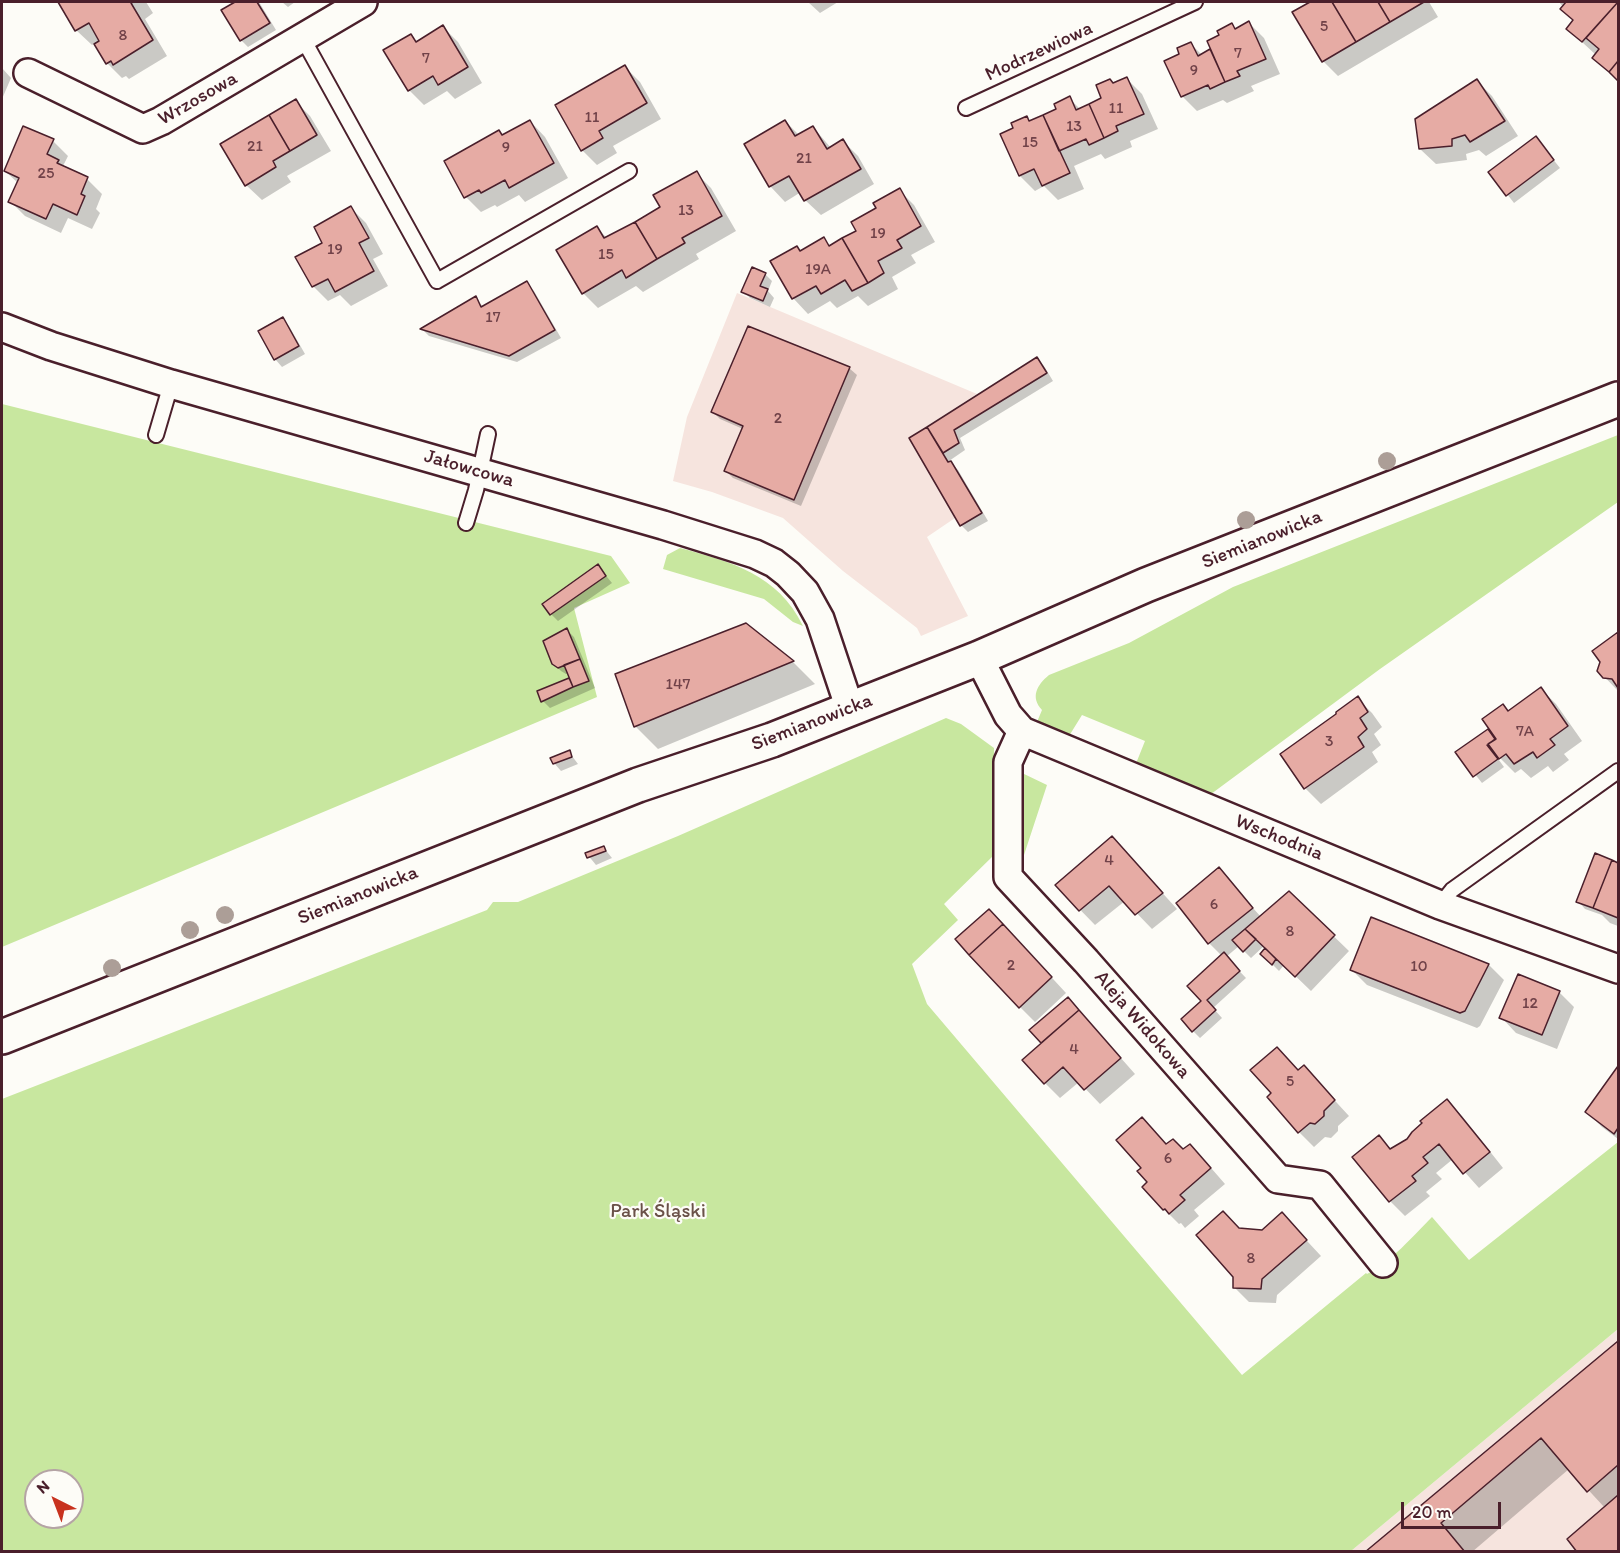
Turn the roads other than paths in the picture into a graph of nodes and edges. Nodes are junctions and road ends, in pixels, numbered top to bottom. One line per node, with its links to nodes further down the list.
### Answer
1 (363, 2): 3 (street, Wrzosowa)
2 (1195, 2): 5 (lane, Modrzewiowa)
3 (302, 37): 4 (street, Wrzosowa); 6 (lane)
4 (28, 73)
5 (966, 108)
6 (629, 171)
7 (2, 327): 8 (street, Jałowcowa)
8 (171, 384): 11 (lane); 12 (street, Jałowcowa)
9 (1618, 399): 14 (street, Siemianowicka)
10 (488, 434): 12 (lane)
11 (156, 435)
12 (480, 472): 13 (lane); 15 (street, Jałowcowa)
13 (466, 523)
14 (979, 658): 15 (street, Siemianowicka); 16 (street)
15 (850, 709): 20 (street, Siemianowicka)
16 (1022, 731): 18 (street, Wschodnia); 21 (street, Aleja Widokowa)
17 (1618, 771): 18 (lane)
18 (1440, 905): 19 (street, Wschodnia)
19 (1618, 969)
20 (2, 1037)
21 (1383, 1263)

